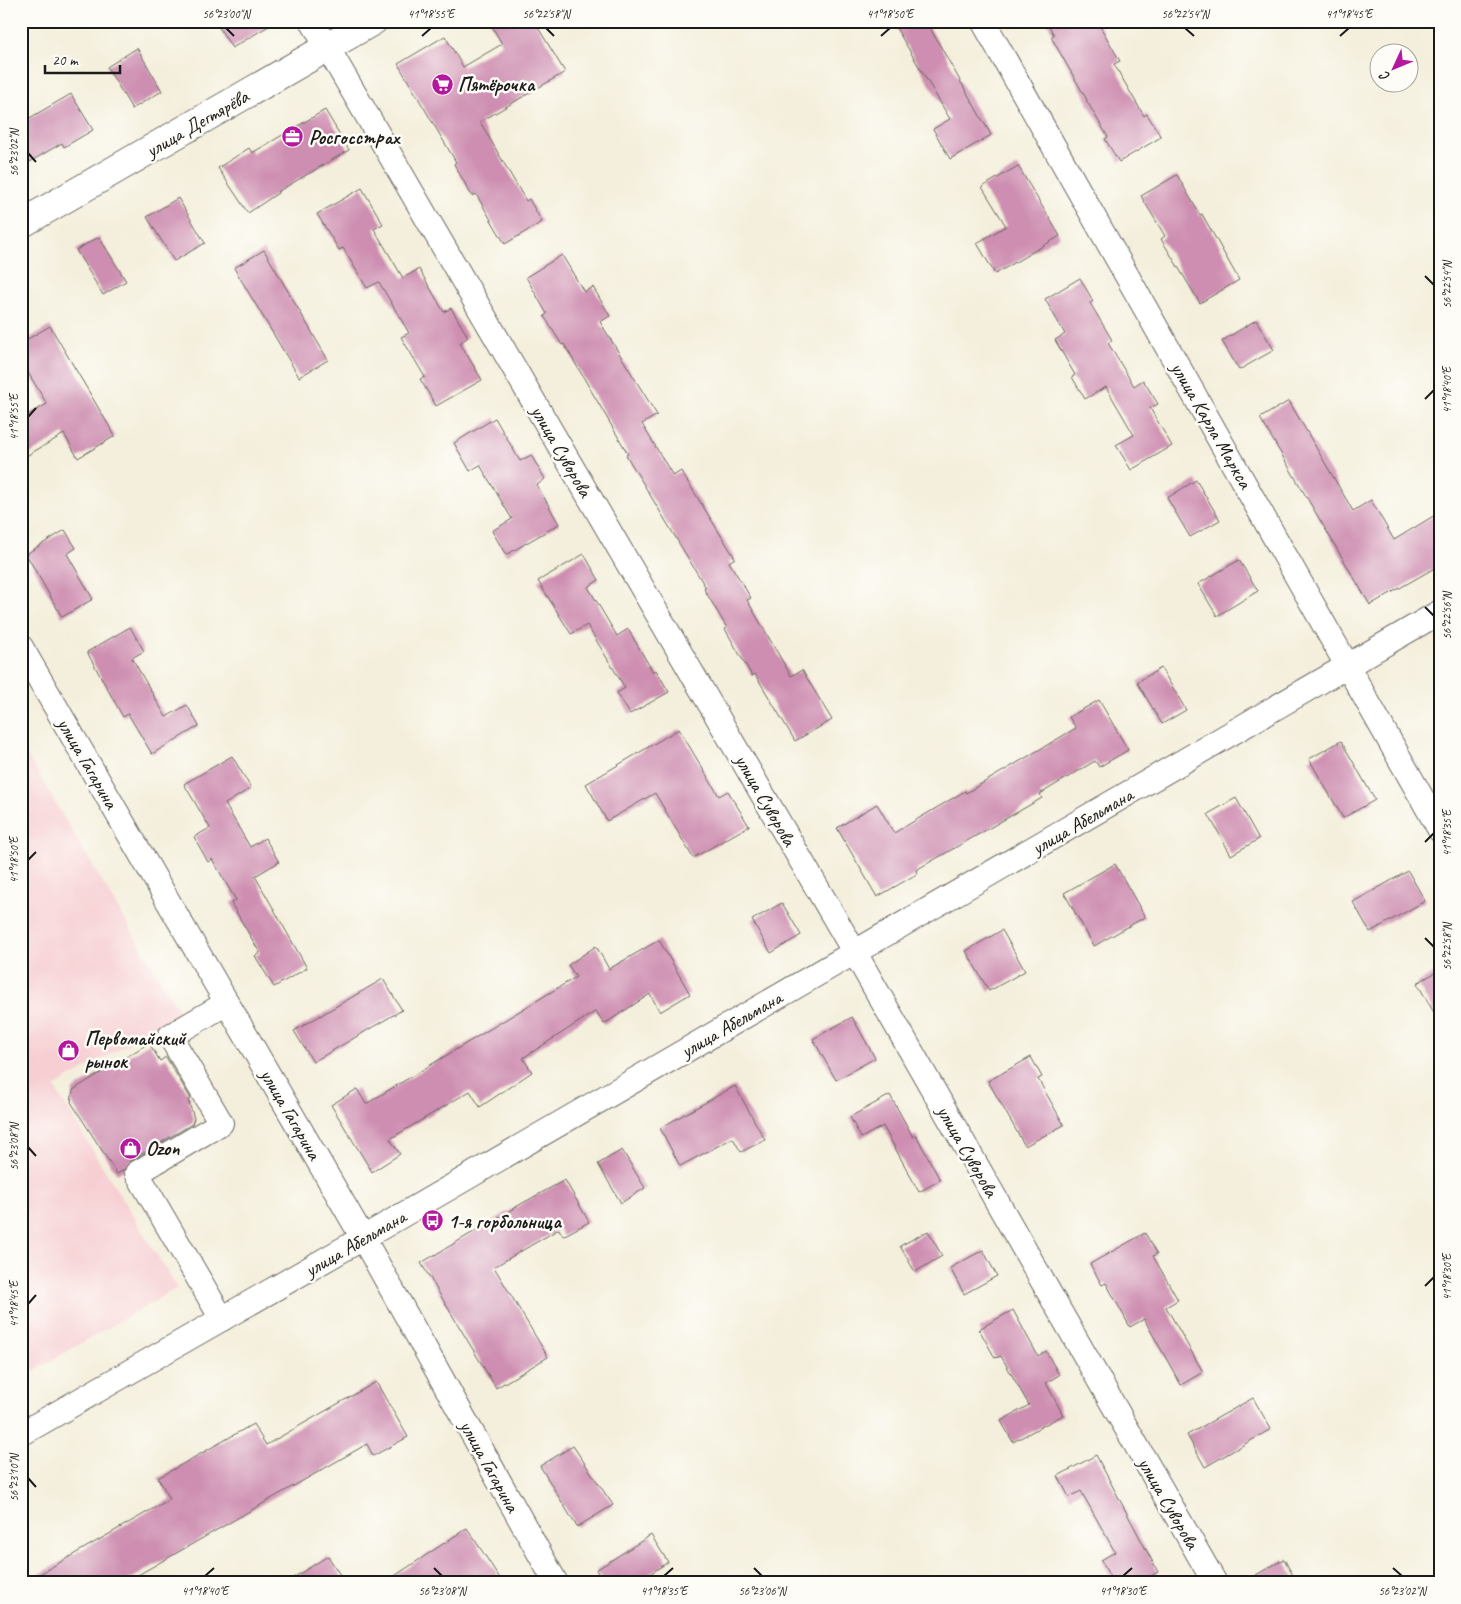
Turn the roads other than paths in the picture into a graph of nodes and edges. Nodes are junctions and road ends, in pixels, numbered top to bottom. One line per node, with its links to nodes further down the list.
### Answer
1 (312, 21): 4 (street, улица Суворова)
2 (373, 21): 4 (main road, улица Дегтярёва)
3 (983, 21): 8 (street, улица Карла Маркса)
4 (327, 48): 5 (main road, улица Дегтярёва); 10 (street, улица Суворова)
5 (21, 224)
6 (1440, 612): 8 (street, улица Абельмана)
7 (21, 647): 11 (street, улица Гагарина)
8 (1348, 666): 9 (street, улица Карла Маркса); 10 (street, улица Абельмана)
9 (1440, 830)
10 (855, 953): 12 (street, улица Абельмана); 16 (street, улица Суворова)
11 (227, 1003): 12 (street, улица Гагарина); 13 (street)
12 (363, 1238): 13 (street, улица Абельмана); 15 (street, улица Гагарина)
13 (222, 1319): 14 (street, улица Абельмана)
14 (21, 1434)
15 (556, 1583)
16 (1215, 1583)

